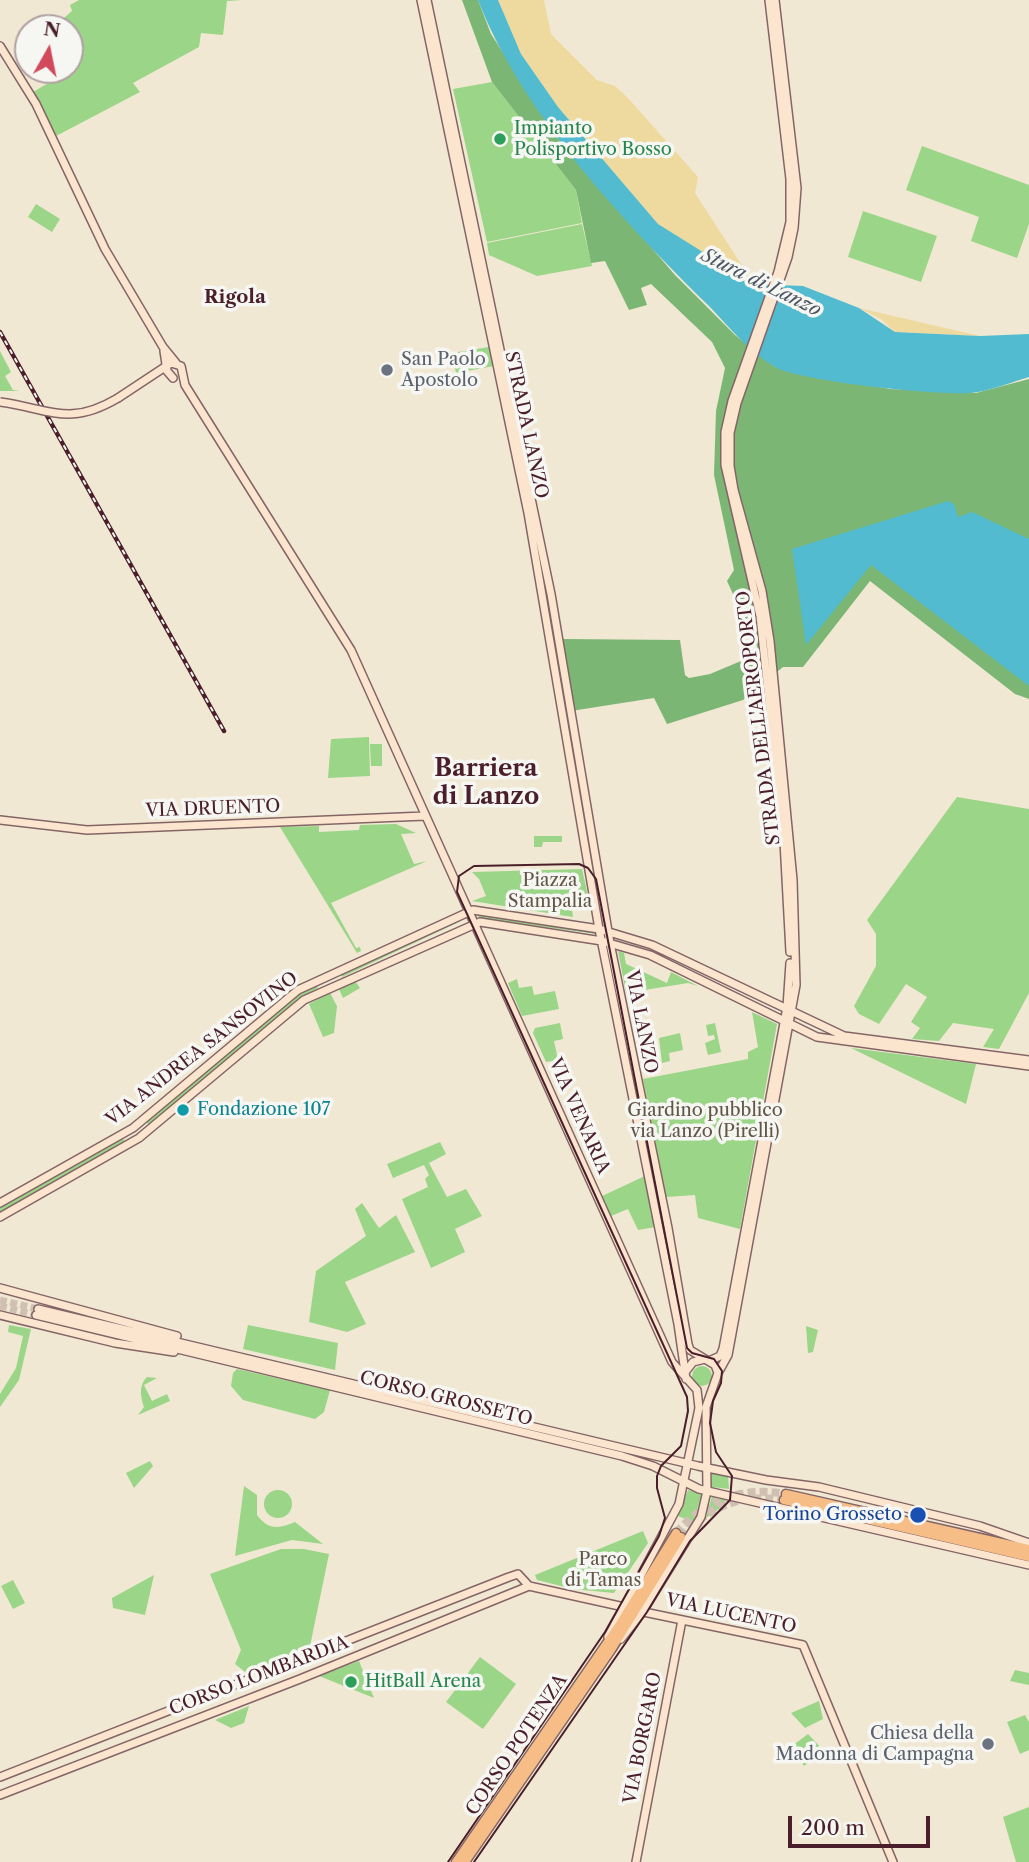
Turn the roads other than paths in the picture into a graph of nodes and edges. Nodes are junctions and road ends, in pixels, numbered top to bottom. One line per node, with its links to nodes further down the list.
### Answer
1 (421, 0): 20 (main road, STRADA LANZO)
2 (427, 0): 19 (main road, STRADA LANZO)
3 (769, 0): 6 (main road, STRADA DELL'AEROPORTO)
4 (775, 0): 6 (main road, STRADA DELL'AEROPORTO)
5 (0, 46): 7 (main road)
6 (791, 162): 26 (main road, STRADA DELL'AEROPORTO)
7 (163, 347): 8 (main road); 9 (main road)
8 (176, 363): 9 (main road); 10 (main road)
9 (168, 367): 11 (main road); 12 (main road)
10 (181, 374): 12 (main road); 13 (main road)
11 (156, 377): 12 (main road); 14 (main road, bridge)
12 (173, 378): 13 (main road)
13 (184, 385): 15 (main road, VIA VENARIA)
14 (0, 402)
15 (425, 816): 16 (main road, VIA DRUENTO); 18 (main road, VIA VENARIA)
16 (407, 817): 17 (main road, VIA DRUENTO); 18 (main road)
17 (1, 820)
18 (430, 828): 21 (main road, VIA VENARIA)
19 (594, 847): 24 (main road, VIA LANZO)
20 (589, 859): 23 (main road, VIA LANZO)
21 (467, 911): 22 (main road, VIA VENARIA); 23 (main road); 30 (main road, VIA ANDREA SANSOVINO)
22 (474, 925): 25 (main road); 31 (main road, VIA ANDREA SANSOVINO); 38 (main road, VIA VENARIA)
23 (599, 929): 24 (main road); 25 (main road, VIA LANZO)
24 (608, 932): 25 (main road, VIA LANZO); 26 (main road)
25 (606, 942): 27 (main road); 36 (main road, VIA LANZO); 38 (main road, VIA LANZO)
26 (790, 1009): 27 (main road, STRADA DELL'AEROPORTO); 28 (main road)
27 (787, 1023): 29 (main road); 36 (main road); 37 (main road)
28 (1029, 1060)
29 (1029, 1066)
30 (0, 1203)
31 (0, 1217)
32 (0, 1287): 34 (main road, CORSO GROSSETO)
33 (0, 1315): 35 (main road, CORSO GROSSETO)
34 (204, 1346): 35 (main road, CORSO GROSSETO); 41 (main road, CORSO GROSSETO)
35 (196, 1354): 43 (main road, CORSO GROSSETO)
36 (707, 1360): 37 (main road); 38 (main road)
37 (718, 1373): 39 (main road)
38 (686, 1375): 40 (main road)
39 (712, 1388): 40 (main road); 42 (main road, CORSO POTENZA)
40 (696, 1390): 41 (main road, CORSO POTENZA)
41 (689, 1463): 42 (main road, CORSO GROSSETO); 43 (main road, CORSO POTENZA)
42 (706, 1467): 44 (main road, CORSO POTENZA); 48 (main road)
43 (685, 1483): 44 (main road, CORSO GROSSETO); 53 (main road, CORSO POTENZA)
44 (707, 1491): 51 (main road); 53 (main road, CORSO POTENZA)
45 (785, 1497): 46 (main road)
46 (875, 1518): 49 (main road); 50 (main road)
47 (678, 1535): 53 (main road)
48 (1029, 1543)
49 (1029, 1549)
50 (1029, 1556)
51 (1029, 1565)
52 (529, 1586): 53 (main road, VIA LUCENTO); 56 (main road, CORSO LOMBARDIA); 57 (main road, CORSO LOMBARDIA)
53 (633, 1609): 54 (main road, VIA LUCENTO); 55 (main road, CORSO POTENZA); 55 (main road, CORSO POTENZA)
54 (682, 1620): 60 (main road, VIA BORGARO); 61 (main road, VIA LUCENTO)
55 (607, 1648): 58 (main road, CORSO POTENZA); 59 (main road, CORSO POTENZA)
56 (0, 1777)
57 (0, 1795)
58 (456, 1862)
59 (466, 1862)
60 (636, 1862)
61 (894, 1862)

